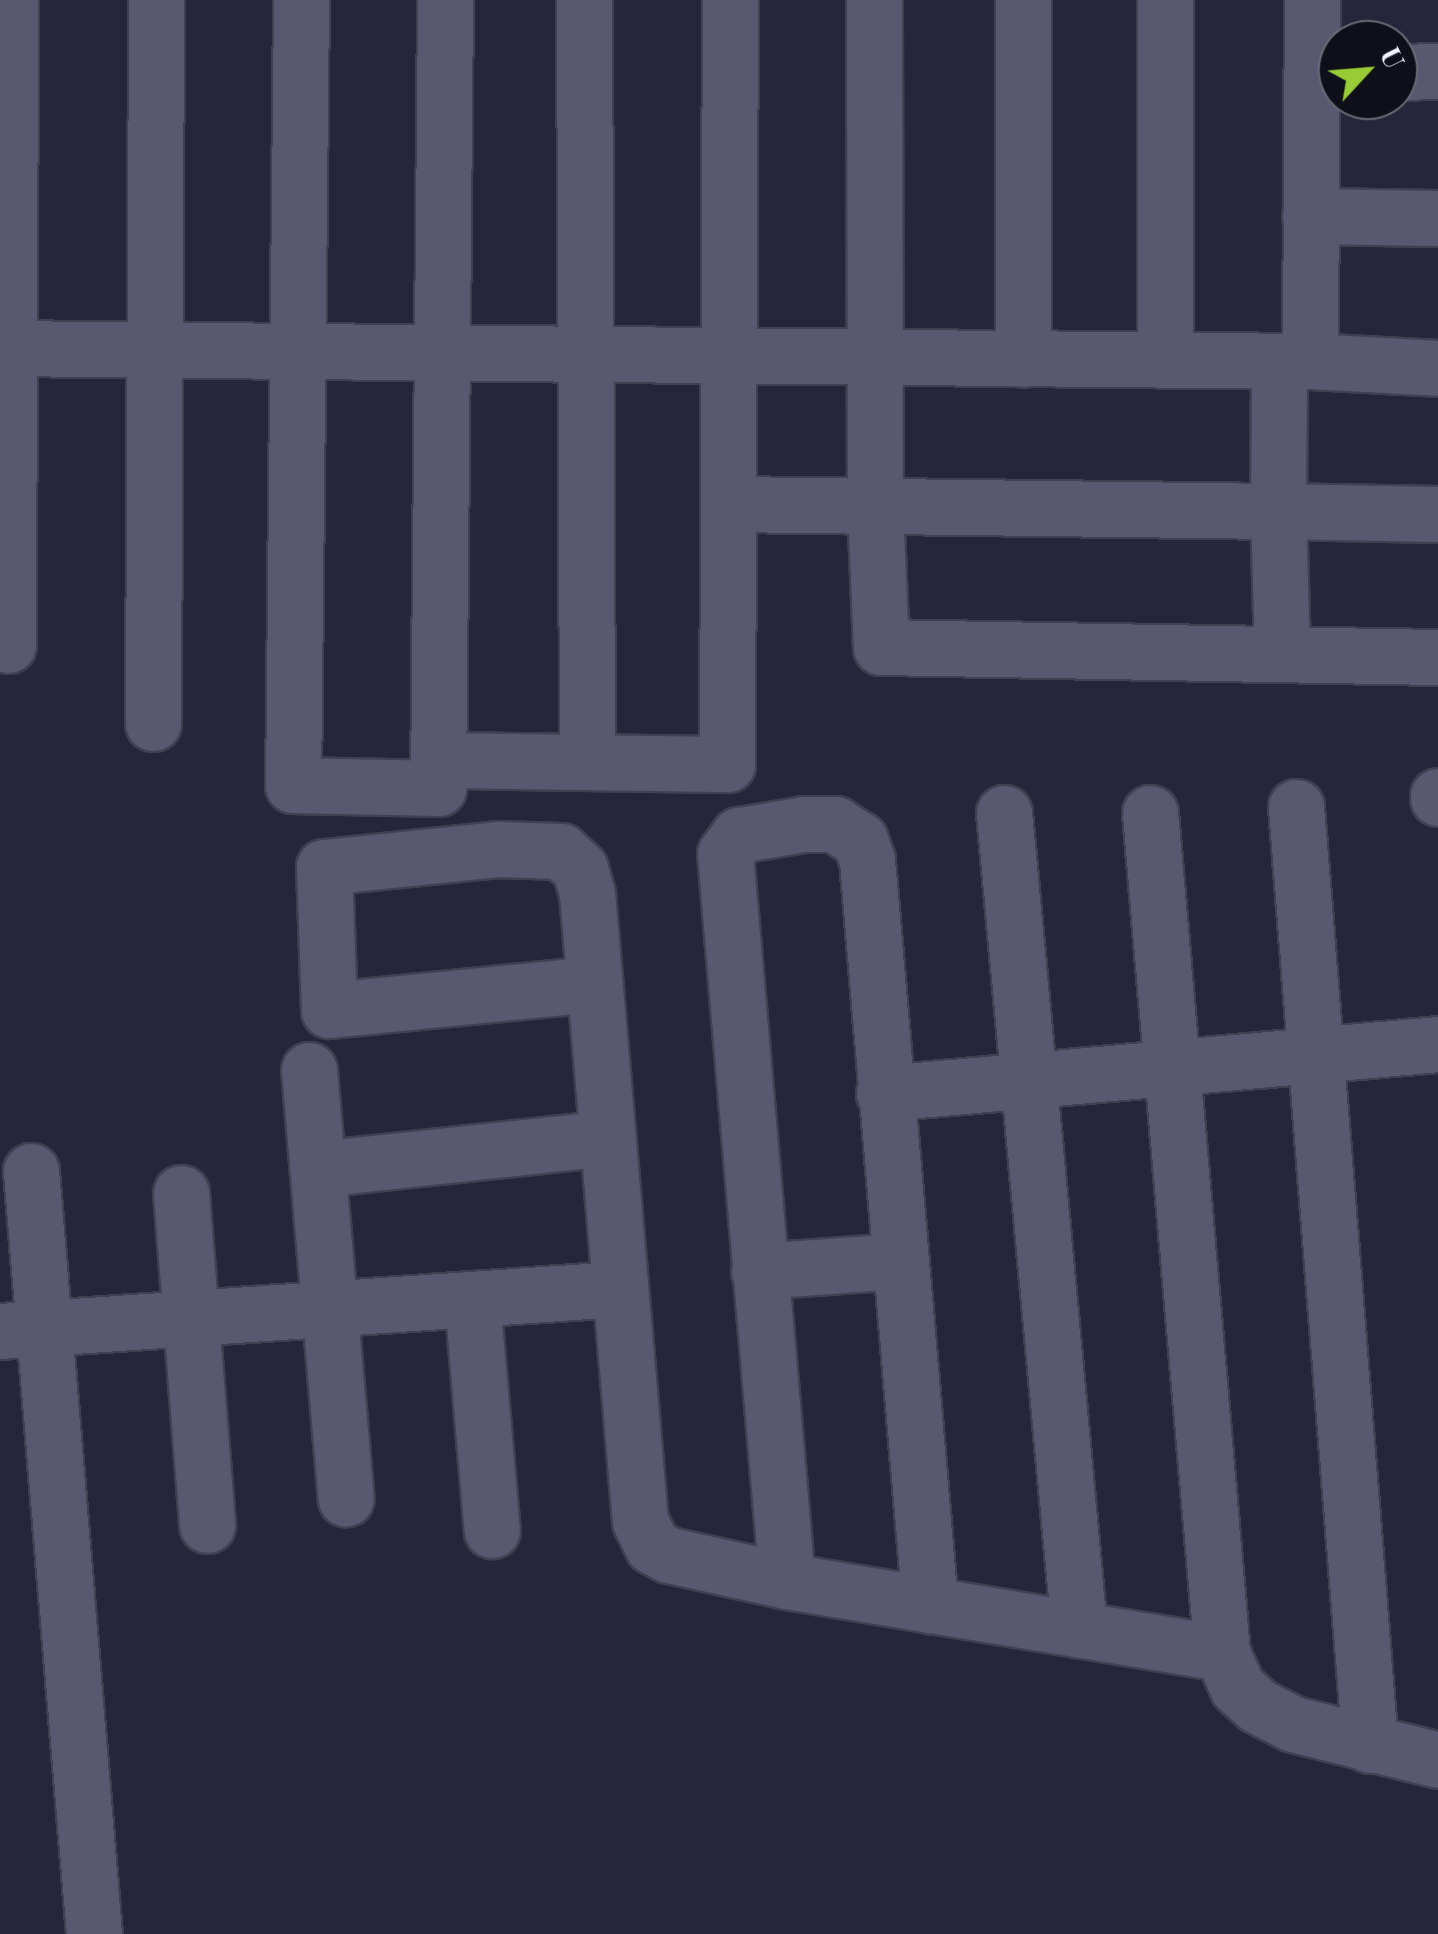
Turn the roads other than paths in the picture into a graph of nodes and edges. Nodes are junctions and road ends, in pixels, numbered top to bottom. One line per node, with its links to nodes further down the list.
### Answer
1 (10, 0): 15 (street)
2 (156, 0): 16 (street)
3 (301, 0): 17 (street)
4 (445, 0): 18 (street)
5 (584, 0): 19 (street)
6 (730, 0): 20 (street)
7 (874, 0): 21 (street)
8 (1023, 0): 22 (street)
9 (1165, 0): 23 (street)
10 (1312, 0): 11 (street)
11 (1318, 33)
12 (1320, 120): 13 (street)
13 (1310, 216): 14 (street); 24 (street)
14 (1438, 218)
15 (4, 348): 16 (street); 30 (street)
16 (154, 350): 17 (street); 33 (street)
17 (297, 351): 18 (street); 34 (street)
18 (442, 353): 19 (street); 34 (street)
19 (585, 354): 20 (street); 35 (street)
20 (728, 356): 21 (street); 26 (street)
21 (875, 357): 22 (street); 27 (street)
22 (1023, 358): 23 (street)
23 (1165, 360): 24 (street)
24 (1294, 361): 25 (street); 28 (street)
25 (1438, 368)
26 (728, 504): 27 (street); 35 (street)
27 (875, 506): 28 (street); 31 (street)
28 (1278, 511): 29 (street); 31 (street)
29 (1438, 514)
30 (8, 645)
31 (1282, 652): 32 (street)
32 (1438, 657)
33 (153, 723)
34 (438, 760): 35 (street)
35 (587, 762)
36 (1296, 807): 41 (street)
37 (1150, 812): 42 (street)
38 (1004, 813): 44 (street)
39 (593, 984): 39 (street); 46 (street)
40 (1438, 1044): 41 (street)
41 (1316, 1055): 42 (street); 64 (street)
42 (1172, 1068): 44 (street); 63 (street)
43 (309, 1070): 47 (street)
44 (1028, 1080): 45 (street); 62 (street)
45 (884, 1093): 50 (street); 51 (street)
46 (606, 1138): 47 (street); 52 (street)
47 (318, 1169): 54 (street)
48 (31, 1171): 56 (street)
49 (181, 1193): 55 (street)
50 (900, 1262): 51 (street); 61 (street)
51 (760, 1271): 60 (street)
52 (618, 1289): 53 (street); 60 (street)
53 (472, 1299): 54 (street); 59 (street)
54 (330, 1308): 55 (street); 57 (street)
55 (191, 1318): 56 (street); 58 (street)
56 (22, 1330): 66 (street)
57 (346, 1498)
58 (207, 1524)
59 (492, 1530)
60 (787, 1582): 61 (street)
61 (930, 1605): 62 (street)
62 (1079, 1630): 63 (street)
63 (1222, 1653): 64 (street)
64 (1370, 1745): 65 (street)
65 (1438, 1760)
66 (92, 1934)

